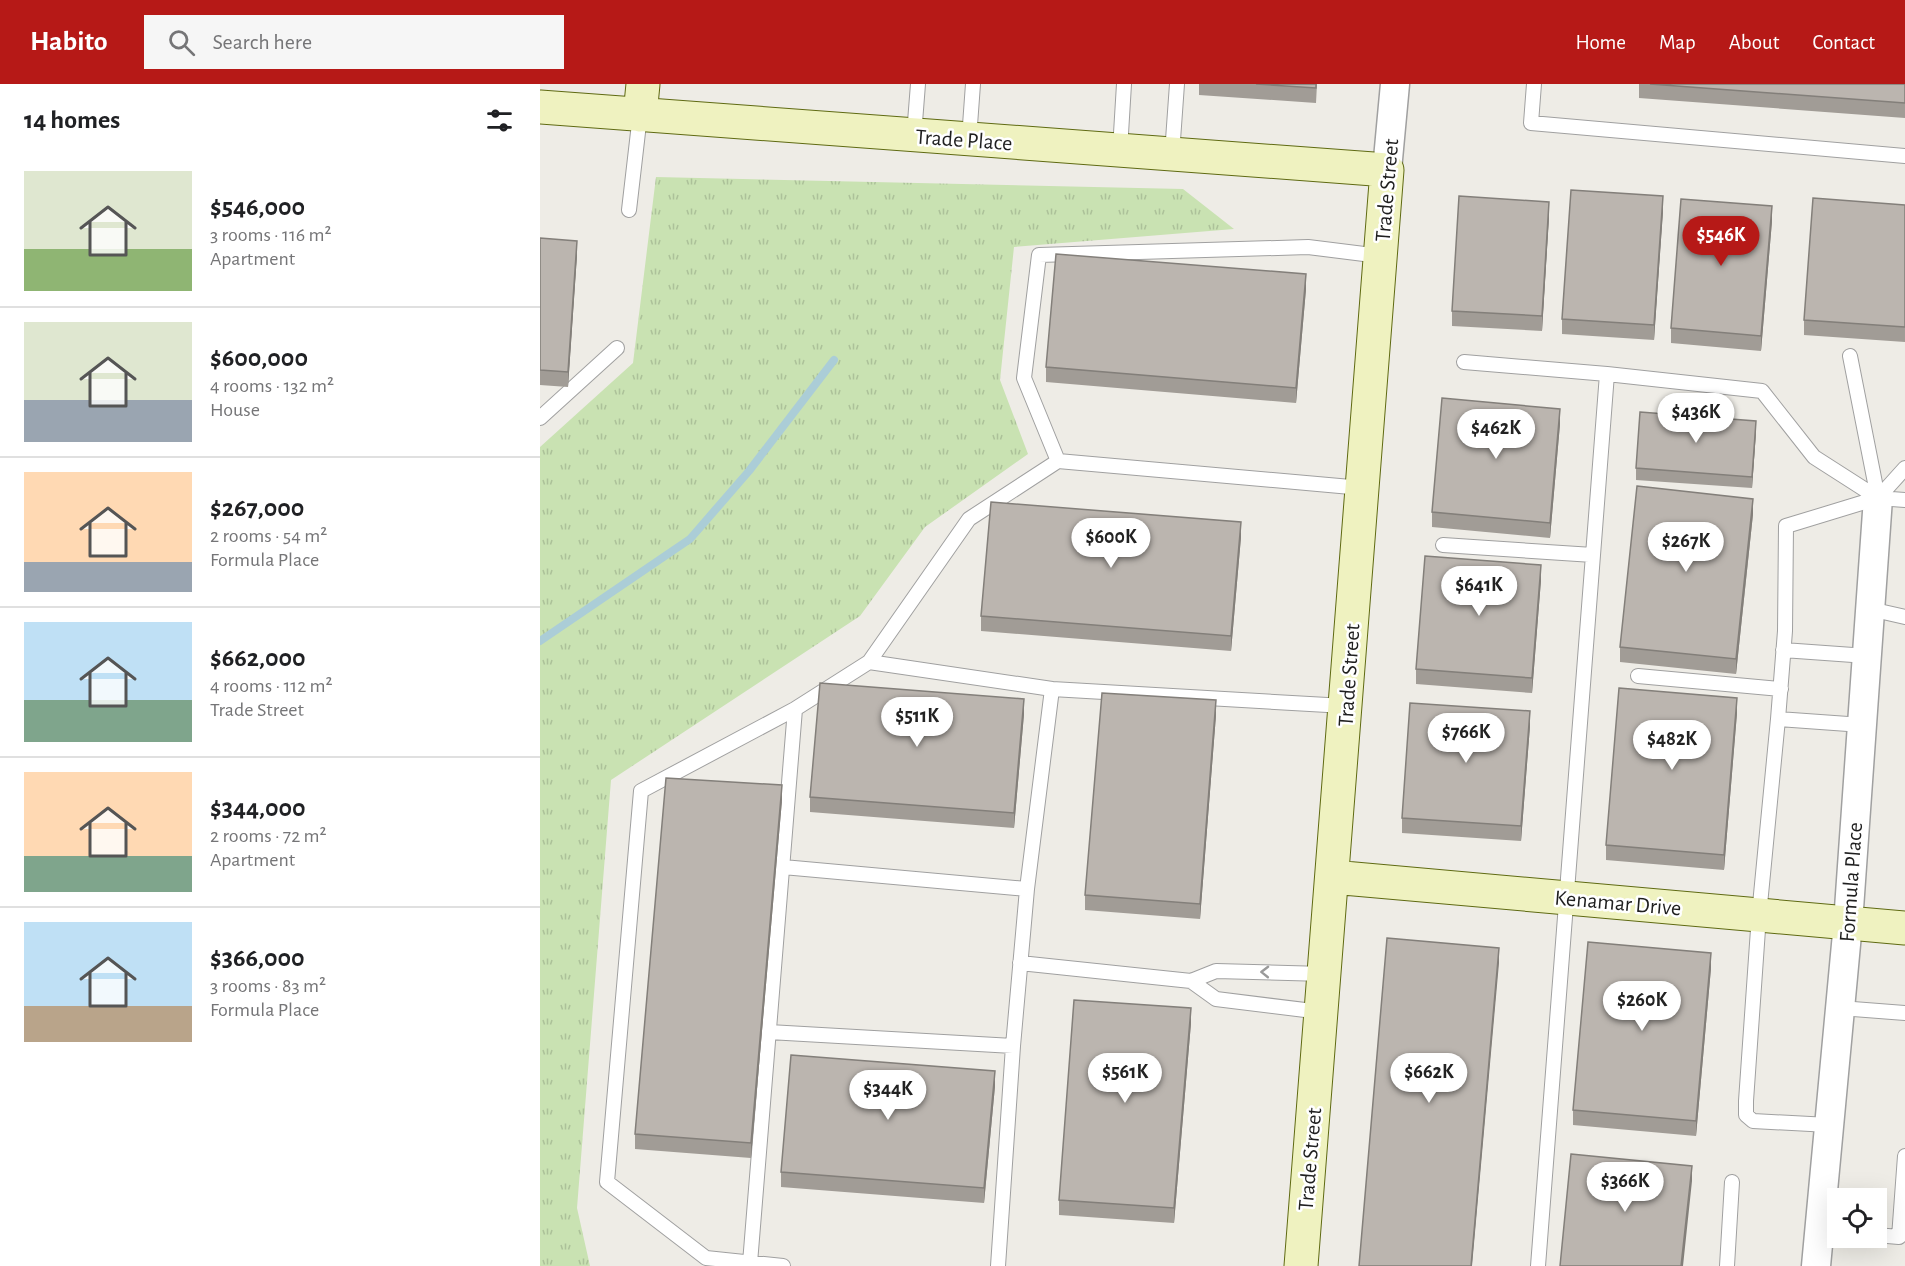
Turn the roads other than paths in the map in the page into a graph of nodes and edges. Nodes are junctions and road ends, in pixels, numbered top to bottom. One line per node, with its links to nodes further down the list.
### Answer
1 (918, 84): 9 (lane)
2 (973, 84): 10 (lane)
3 (1124, 84): 11 (lane)
4 (1177, 84): 12 (lane)
5 (1395, 84): 14 (street, Trade Street)
6 (1534, 84): 13 (lane)
7 (641, 100): 8 (street, Trade Place); 9 (street, Trade Place); 15 (lane)
8 (540, 107)
9 (914, 135): 10 (street, Trade Place)
10 (969, 139): 11 (street, Trade Place)
11 (1120, 150): 12 (street, Trade Place)
12 (1172, 154): 14 (street, Trade Place)
13 (1905, 156)
14 (1388, 170): 16 (street, Trade Street)
15 (629, 210)
16 (1381, 256): 22 (lane); 24 (street, Trade Street)
17 (617, 348): 21 (lane)
18 (1850, 356): 25 (lane)
19 (1464, 362): 20 (lane)
20 (1607, 374): 25 (lane); 27 (lane)
21 (540, 418)
22 (1058, 461): 24 (lane); 32 (lane)
23 (1905, 468): 25 (lane)
24 (1362, 488): 36 (street, Trade Street)
25 (1891, 499): 28 (street, Formula Place); 30 (lane)
26 (1443, 545): 27 (lane)
27 (1593, 555): 43 (lane)
28 (1870, 609): 29 (lane); 31 (street, Formula Place)
29 (1905, 617)
30 (1783, 650): 31 (lane); 35 (lane)
31 (1867, 656): 39 (street, Formula Place)
32 (869, 662): 34 (lane); 37 (lane)
33 (1638, 676): 35 (lane)
34 (1052, 689): 36 (lane); 42 (lane)
35 (1781, 689): 38 (lane)
36 (1345, 706): 41 (street, Trade Street)
37 (795, 709): 40 (lane); 61 (lane)
38 (1778, 719): 39 (lane); 44 (lane)
39 (1862, 725): 45 (street, Formula Place)
40 (783, 867): 42 (lane); 53 (lane)
41 (1332, 876): 43 (street, Kenamar Drive); 48 (street, Trade Street)
42 (1027, 889): 47 (lane)
43 (1567, 898): 44 (street, Kenamar Drive); 65 (lane)
44 (1759, 915): 45 (street, Kenamar Drive); 55 (lane)
45 (1848, 924): 46 (street, Kenamar Drive); 50 (street, Formula Place)
46 (1905, 928)
47 (1020, 963): 49 (lane); 54 (lane)
48 (1324, 974): 49 (lane, one-way to 49); 51 (street, Trade Street)
49 (1191, 981): 51 (lane)
50 (1840, 1008): 52 (lane); 55 (street, Formula Place)
51 (1321, 1012): 64 (street, Trade Street)
52 (1905, 1013)
53 (769, 1032): 54 (lane); 61 (lane)
54 (1013, 1046): 63 (lane)
55 (1829, 1125): 58 (street, Formula Place)
56 (1905, 1156): 60 (lane)
57 (1732, 1182): 66 (lane)
58 (1828, 1188)
59 (1827, 1235): 67 (street, Formula Place)
60 (1887, 1236)
61 (750, 1263): 62 (lane)
62 (783, 1266)
63 (998, 1266)
64 (1301, 1266)
65 (1538, 1266)
66 (1727, 1266)
67 (1816, 1266)

